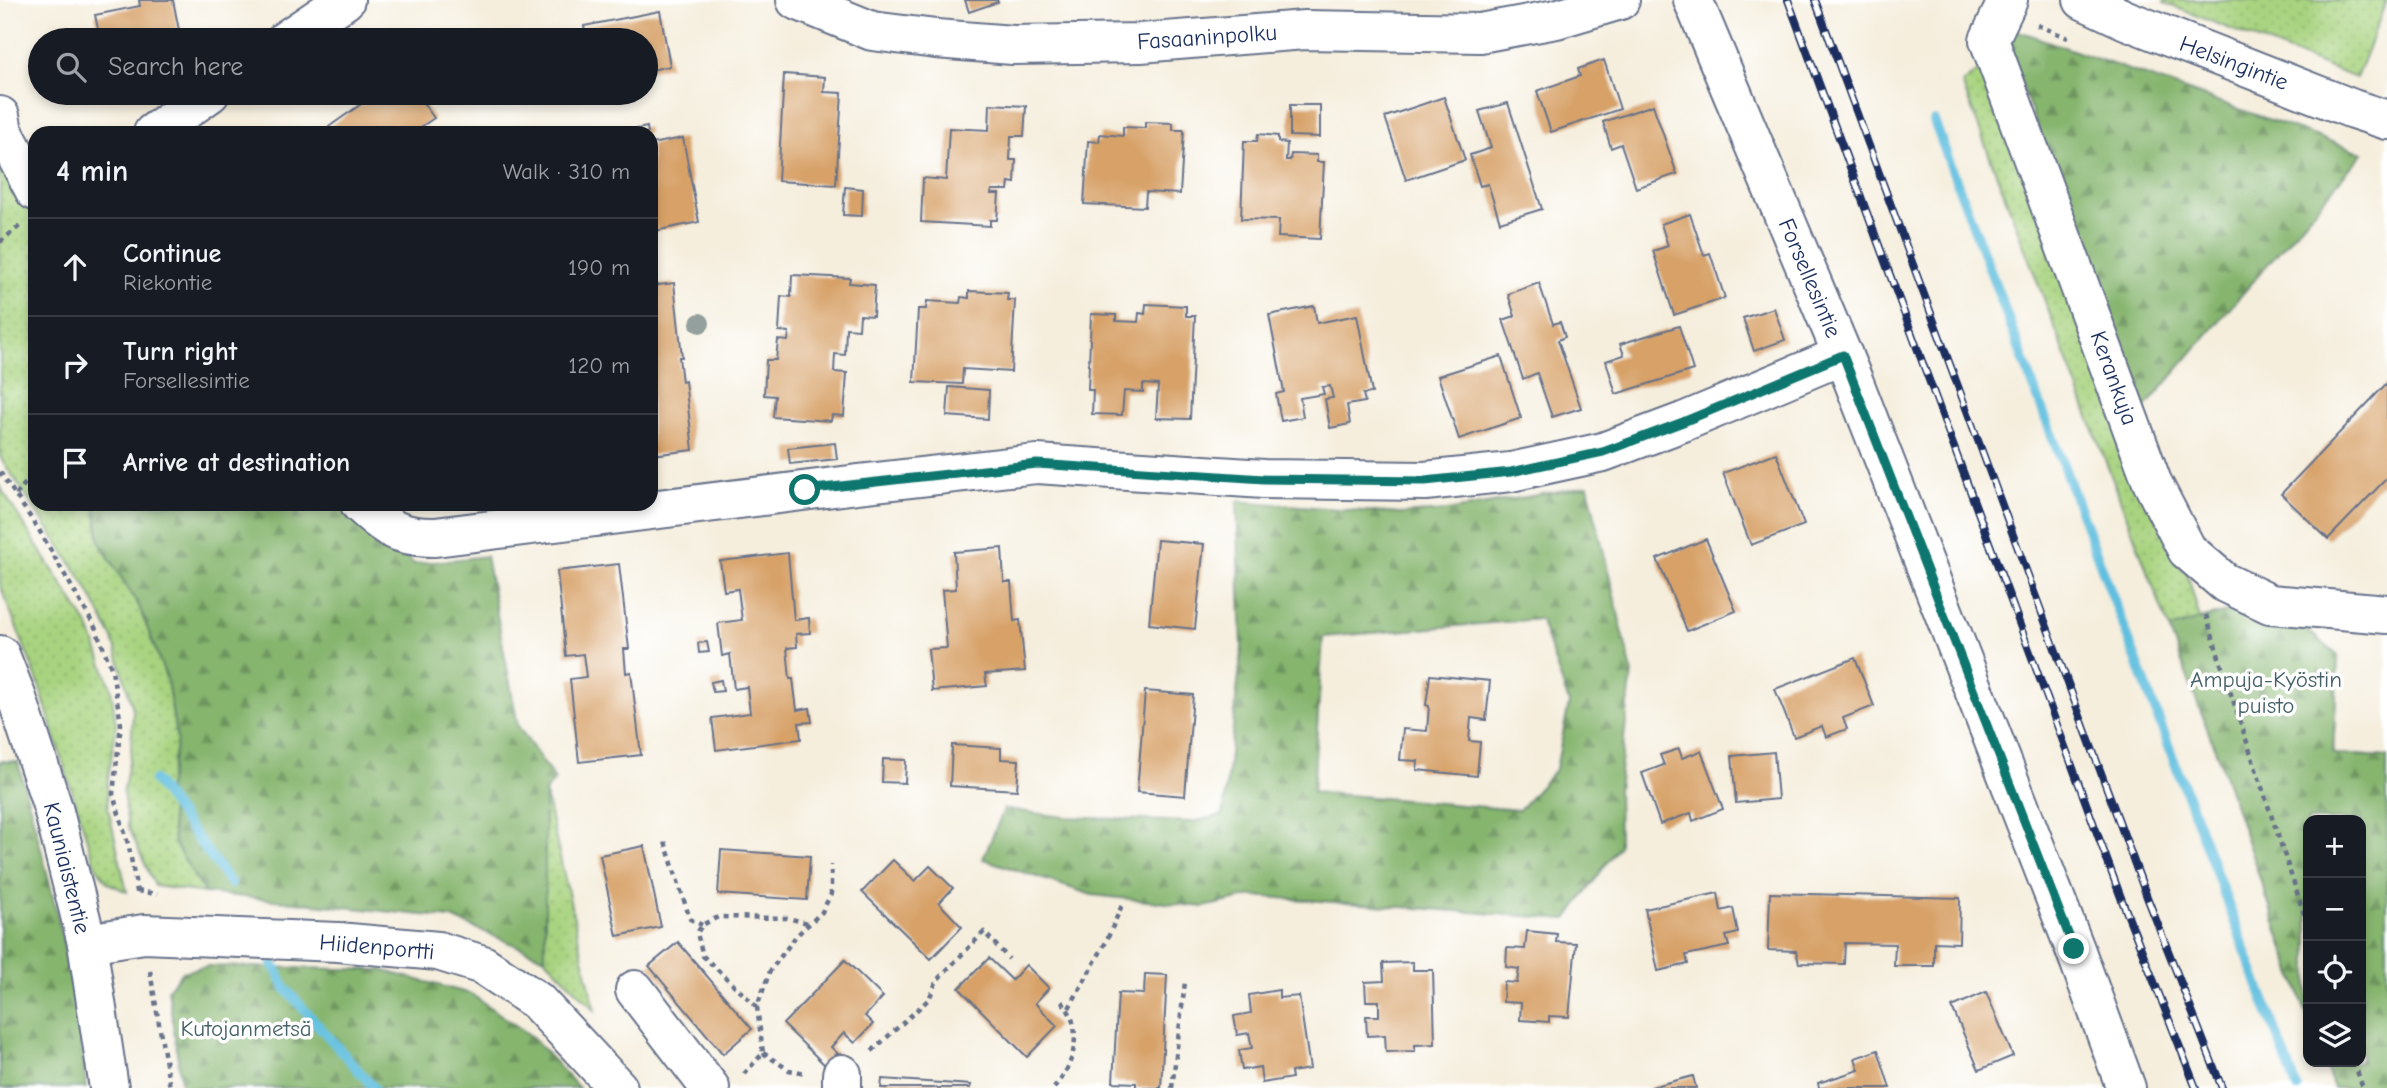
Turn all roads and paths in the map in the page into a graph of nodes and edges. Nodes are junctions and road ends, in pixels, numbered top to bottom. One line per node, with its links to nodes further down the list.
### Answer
1 (345, 0): 8 (street)
2 (796, 0): 7 (street, Fasaaninpolku)
3 (1620, 0): 7 (street, Fasaaninpolku)
4 (1693, 0): 14 (street, Forsellesintie)
5 (2008, 0): 21 (street, Kerankuja)
6 (2083, 0): 11 (street, Helsingintie)
7 (1303, 15)
8 (304, 28)
9 (193, 105): 12 (street)
10 (0, 116): 13 (street)
11 (2387, 120)
12 (163, 126)
13 (28, 177)
14 (1843, 355): 18 (street); 47 (street, Forsellesintie)
15 (0, 472): 17 (path)
16 (28, 480): 17 (path)
17 (16, 495): 30 (path)
18 (658, 509)
19 (367, 511): 20 (street)
20 (640, 511)
21 (2187, 550): 22 (street, Kerankuja); 27 (path)
22 (2387, 614)
23 (0, 654): 31 (street, Kauniaistentie)
24 (665, 842): 29 (path)
25 (831, 864): 28 (path)
26 (1122, 905): 37 (path)
27 (2303, 911)
28 (809, 923): 29 (path); 36 (path)
29 (702, 925): 36 (path)
30 (144, 934): 31 (street, Hiidenportti); 43 (path); 44 (street, Hiidenportti)
31 (87, 943): 42 (street, Kauniaistentie)
32 (1009, 959): 40 (path)
33 (1185, 982): 46 (path)
34 (635, 990): 41 (street)
35 (1059, 999): 37 (path)
36 (757, 1007): 38 (path)
37 (1069, 1008): 45 (path)
38 (763, 1053): 40 (path); 41 (path)
39 (2356, 1067): 48 (path)
40 (842, 1081)
41 (725, 1084)
42 (109, 1088)
43 (170, 1088)
44 (618, 1088)
45 (1055, 1088)
46 (1172, 1088)
47 (2126, 1088)
48 (2362, 1088)

